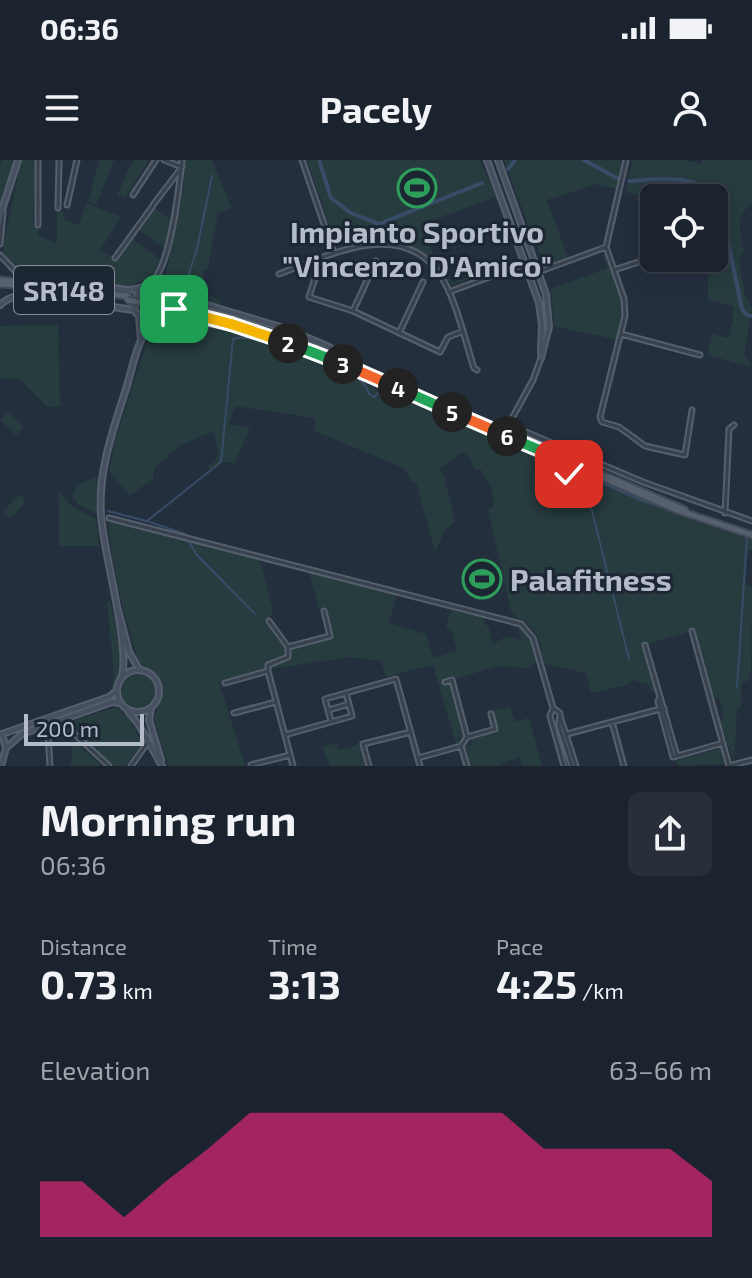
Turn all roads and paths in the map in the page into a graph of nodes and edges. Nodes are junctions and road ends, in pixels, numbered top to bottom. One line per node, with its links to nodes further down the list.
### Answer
1 (18, 160): 19 (street)
2 (38, 160): 23 (street)
3 (59, 160): 18 (street)
4 (77, 160): 17 (street)
5 (156, 160): 16 (street)
6 (164, 160): 12 (street)
7 (182, 160): 13 (street)
8 (302, 160): 26 (street)
9 (487, 160): 21 (street)
10 (498, 160): 20 (street)
11 (626, 160): 25 (street)
12 (176, 162): 13 (street)
13 (182, 167): 14 (street); 15 (street)
14 (169, 184): 15 (street); 28 (street)
15 (179, 185): 40 (street)
16 (133, 195)
17 (67, 205)
18 (58, 208)
19 (3, 210): 22 (street); 24 (street)
20 (516, 210): 21 (street); 34 (street)
21 (507, 213): 32 (street)
22 (0, 216)
23 (38, 225)
24 (0, 244)
25 (606, 247): 33 (street); 34 (street)
26 (334, 253): 29 (street); 42 (street)
27 (0, 255): 36 (street)
28 (115, 258)
29 (313, 261): 35 (street); 49 (street)
30 (376, 261): 49 (street)
31 (640, 262): 33 (street)
32 (525, 264): 42 (street); 45 (street)
33 (614, 270): 56 (street)
34 (538, 272): 43 (street)
35 (279, 274)
36 (54, 278): 39 (main road); 41 (street)
37 (0, 282): 39 (main road, SR148)
38 (423, 282): 55 (street)
39 (27, 284): 46 (main road); 48 (main road, SR148, bridge)
40 (149, 286): 41 (street); 44 (street)
41 (141, 289): 50 (street)
42 (449, 292): 54 (street)
43 (545, 292): 45 (street); 59 (street)
44 (166, 293): 51 (street); 61 (street)
45 (536, 295): 59 (street)
46 (69, 300): 47 (street); 50 (street)
47 (0, 305)
48 (174, 307): 53 (main road, SR148); 61 (main road, SR148)
49 (353, 311): 55 (street)
50 (138, 315): 52 (street); 57 (street)
51 (162, 318): 52 (street); 53 (street)
52 (154, 321): 57 (street)
53 (246, 329): 65 (main road, SR148)
54 (462, 331): 55 (street); 60 (street)
55 (399, 333)
56 (621, 334): 58 (street); 62 (street)
57 (141, 342): 73 (street)
58 (700, 355)
59 (541, 358): 64 (street)
60 (477, 370)
61 (369, 372): 65 (main road, SR148)
62 (692, 410)
63 (734, 425): 68 (street)
64 (566, 450): 65 (street); 68 (street)
65 (547, 452): 66 (main road, SR148); 66 (street); 71 (main road, SR148)
66 (573, 471): 67 (street); 71 (main road, SR148)
67 (584, 486)
68 (725, 513): 70 (street)
69 (109, 518): 90 (street)
70 (752, 521)
71 (715, 523): 72 (main road, SR148)
72 (752, 535)
73 (113, 595): 79 (street); 81 (street)
74 (324, 611): 78 (street)
75 (269, 621): 78 (street)
76 (692, 631): 105 (street)
77 (645, 645): 91 (street)
78 (288, 647): 80 (street)
79 (141, 670): 81 (street); 89 (street)
80 (268, 671): 83 (street); 86 (street)
81 (121, 679): 84 (street)
82 (445, 682): 103 (street)
83 (225, 683)
84 (117, 690): 87 (street); 100 (street)
85 (346, 693): 88 (street); 93 (street); 99 (street)
86 (276, 702): 94 (street); 102 (street)
87 (120, 703): 92 (street); 107 (street)
88 (349, 704): 93 (street); 97 (street)
89 (151, 708): 92 (street); 118 (street)
90 (553, 708): 96 (street); 123 (street)
91 (662, 708): 98 (street); 105 (street)
92 (126, 709): 104 (street)
93 (328, 710): 97 (street)
94 (234, 713)
95 (491, 714): 103 (street)
96 (560, 714): 101 (street); 124 (street)
97 (332, 722): 102 (street)
98 (612, 722): 101 (street); 125 (street)
99 (411, 732): 110 (street); 120 (street)
100 (1, 733): 107 (street)
101 (567, 734): 124 (street)
102 (285, 735): 108 (street)
103 (467, 737): 106 (street)
104 (148, 742): 117 (street); 118 (street)
105 (723, 743): 126 (street)
106 (461, 746): 110 (street); 122 (street)
107 (6, 748): 109 (street)
108 (290, 755): 112 (street); 119 (street)
109 (1, 757): 114 (street)
110 (418, 758): 121 (street)
111 (752, 760): 113 (street)
112 (251, 765)
113 (741, 765): 126 (street)
114 (1, 766)
115 (50, 766): 116 (street)
116 (109, 766)
117 (131, 766)
118 (163, 766)
119 (293, 766)
120 (369, 766)
121 (420, 766)
122 (467, 766)
123 (564, 766)
124 (574, 766)
125 (624, 766)
126 (729, 766)

